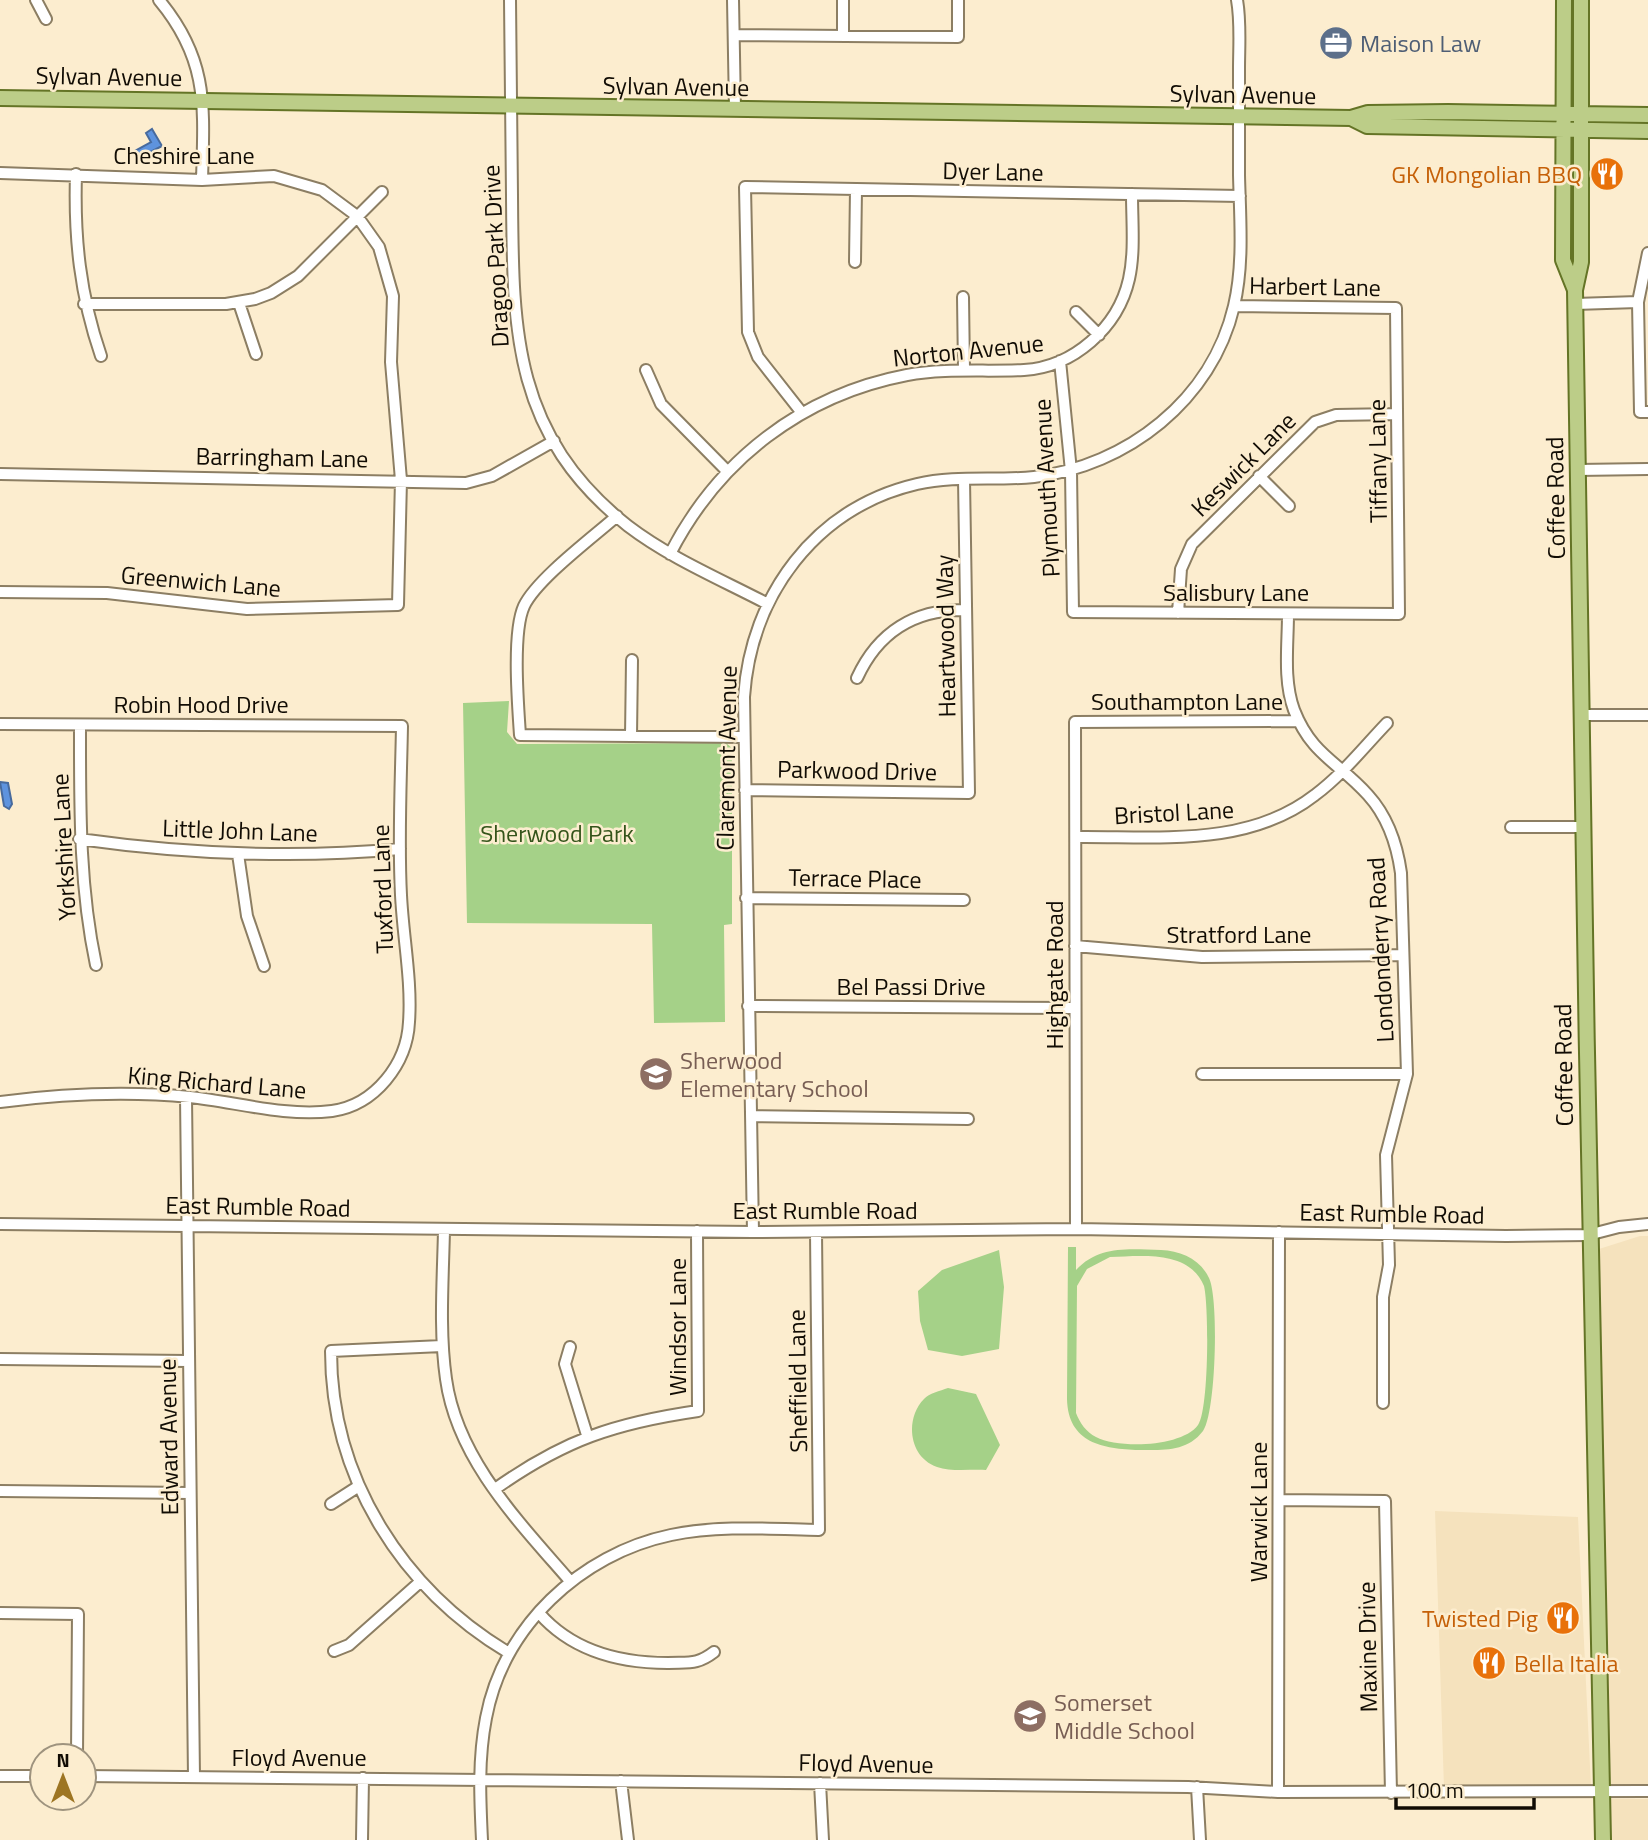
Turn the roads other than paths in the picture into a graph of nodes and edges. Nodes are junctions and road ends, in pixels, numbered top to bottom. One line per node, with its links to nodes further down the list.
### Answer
1 (36, 0): 10 (street)
2 (159, 0): 14 (street)
3 (510, 0): 15 (street, Dragoo Park Drive)
4 (733, 0): 11 (street)
5 (843, 0): 12 (street)
6 (958, 0): 12 (street)
7 (1237, 0): 20 (street, Claremont Avenue)
8 (1564, 0): 17 (main road, Coffee Road)
9 (1581, 0): 18 (main road, Coffee Road)
10 (46, 19)
11 (734, 35): 12 (street); 16 (street)
12 (843, 36)
13 (0, 98): 14 (main road, Sylvan Avenue)
14 (205, 101): 15 (main road, Sylvan Avenue); 27 (street)
15 (511, 106): 16 (main road, Sylvan Avenue); 52 (street, Dragoo Park Drive)
16 (735, 109): 20 (main road, Sylvan Avenue)
17 (1563, 114): 18 (main road, Sylvan Avenue); 21 (main road, Sylvan Avenue); 22 (main road, Coffee Road)
18 (1580, 115): 19 (main road, Sylvan Avenue); 23 (main road, Coffee Road)
19 (1648, 115)
20 (1239, 117): 21 (main road, Sylvan Avenue); 31 (street, Claremont Avenue)
21 (1351, 118): 22 (main road, Sylvan Avenue)
22 (1563, 131): 23 (main road, Sylvan Avenue); 35 (main road, Coffee Road)
23 (1581, 131): 24 (main road, Sylvan Avenue); 35 (main road, Coffee Road)
24 (1648, 131)
25 (0, 173): 26 (street, Cheshire Lane)
26 (76, 174): 27 (street, Cheshire Lane); 39 (street)
27 (202, 180): 32 (street, Cheshire Lane)
28 (856, 189): 30 (street, Dyer Lane); 34 (street); 50 (street, Dyer Lane)
29 (382, 192): 32 (street)
30 (1132, 194): 31 (street, Dyer Lane); 43 (street, Norton Avenue)
31 (1240, 196): 40 (street, Claremont Avenue)
32 (357, 216): 38 (street); 60 (street, Cheshire Lane)
33 (1648, 253): 37 (street)
34 (855, 262)
35 (1575, 297): 37 (street); 53 (main road, Coffee Road)
36 (963, 298): 48 (street)
37 (1638, 302): 49 (street)
38 (239, 303): 39 (street); 44 (street)
39 (84, 304): 45 (street)
40 (1234, 306): 41 (street, Harbert Lane); 56 (street, Claremont Avenue)
41 (1396, 308): 51 (street, Tiffany Lane)
42 (1076, 312): 43 (street)
43 (1099, 335): 46 (street, Norton Avenue)
44 (256, 354)
45 (101, 356)
46 (1060, 361): 48 (street, Norton Avenue); 56 (street, Plymouth Avenue)
47 (646, 370): 55 (street)
48 (964, 370): 50 (street, Norton Avenue)
49 (1648, 412)
50 (802, 413): 55 (street, Norton Avenue)
51 (1397, 414): 58 (street, Keswick Lane); 71 (street, Tiffany Lane)
52 (554, 441): 60 (street, Barringham Lane); 62 (street, Dragoo Park Drive)
53 (1577, 470): 54 (street); 74 (main road, Coffee Road)
54 (1648, 470)
55 (727, 471): 63 (street, Norton Avenue)
56 (1071, 471): 59 (street, Claremont Avenue); 68 (street, Plymouth Avenue)
57 (0, 474): 60 (street, Barringham Lane)
58 (1259, 476): 61 (street); 69 (street, Keswick Lane)
59 (964, 479): 65 (street, Claremont Avenue); 67 (street, Heartwood Way)
60 (401, 480): 66 (street, Cheshire Lane)
61 (1289, 506)
62 (617, 516): 63 (street, Dragoo Park Drive); 82 (street)
63 (670, 554): 65 (street, Dragoo Park Drive)
64 (0, 592): 66 (street, Greenwich Lane)
65 (766, 603): 83 (street, Claremont Avenue)
66 (398, 605)
67 (965, 610): 73 (street); 86 (street, Heartwood Way)
68 (1073, 612): 69 (street, Salisbury Lane)
69 (1178, 613): 70 (street, Salisbury Lane)
70 (1288, 614): 71 (street, Salisbury Lane); 77 (street, Londonderry Road)
71 (1399, 614)
72 (632, 660): 82 (street)
73 (857, 678)
74 (1580, 715): 75 (street); 88 (main road, Coffee Road)
75 (1648, 715)
76 (1075, 722): 77 (street, Southampton Lane); 89 (street, Highgate Road)
77 (1299, 722): 84 (street, Londonderry Road)
78 (1387, 723): 84 (street, Bristol Lane)
79 (0, 724): 80 (street, Robin Hood Drive)
80 (80, 725): 81 (street, Robin Hood Drive); 90 (street, Yorkshire Lane)
81 (402, 726): 91 (street, Tuxford Lane)
82 (631, 736): 83 (street)
83 (744, 737): 85 (street, Claremont Avenue)
84 (1340, 772): 89 (street, Bristol Lane); 96 (street, Londonderry Road)
85 (745, 790): 86 (street, Parkwood Drive); 93 (street, Claremont Avenue)
86 (968, 793)
87 (1511, 827): 88 (street)
88 (1582, 827): 118 (main road, Coffee Road)
89 (1076, 837): 95 (street, Highgate Road)
90 (79, 839): 92 (street, Little John Lane); 97 (street, Yorkshire Lane)
91 (400, 849): 92 (street, Little John Lane); 101 (street, Tuxford Lane)
92 (238, 854): 98 (street)
93 (746, 898): 94 (street, Terrace Place); 99 (street, Claremont Avenue)
94 (964, 900)
95 (1075, 946): 96 (street, Stratford Lane); 100 (street, Highgate Road)
96 (1403, 955): 103 (street, Londonderry Road)
97 (96, 965)
98 (264, 967)
99 (748, 1006): 100 (street, Bel Passi Drive); 106 (street, Claremont Avenue)
100 (1075, 1008): 111 (street, Highgate Road)
101 (404, 1050): 104 (street, King Richard Lane)
102 (1202, 1074): 103 (street)
103 (1407, 1074): 117 (street, Londonderry Road)
104 (186, 1097): 105 (street, King Richard Lane); 110 (street, Edward Avenue)
105 (0, 1102)
106 (751, 1116): 107 (street); 114 (street, Claremont Avenue)
107 (968, 1119)
108 (0, 1224): 110 (street, East Rumble Road)
109 (1648, 1224): 118 (street, East Rumble Road)
110 (186, 1226): 112 (street, East Rumble Road); 122 (street, Edward Avenue)
111 (1076, 1229): 115 (street, East Rumble Road); 116 (street, East Rumble Road)
112 (444, 1230): 113 (street, East Rumble Road); 119 (street)
113 (698, 1231): 114 (street, East Rumble Road); 124 (street, Windsor Lane)
114 (754, 1231): 115 (street, East Rumble Road)
115 (816, 1231): 131 (street, Sheffield Lane)
116 (1279, 1232): 117 (street, East Rumble Road); 129 (street, Warwick Lane)
117 (1388, 1235): 118 (street, East Rumble Road); 123 (street, Londonderry Road)
118 (1588, 1235): 148 (main road, Coffee Road)
119 (442, 1346): 125 (street); 126 (street)
120 (570, 1347): 124 (street)
121 (0, 1359): 122 (street)
122 (188, 1361): 128 (street, Edward Avenue)
123 (1382, 1403)
124 (587, 1435): 126 (street, Windsor Lane)
125 (359, 1486): 130 (street); 132 (street)
126 (495, 1489): 131 (street)
127 (0, 1491): 128 (street)
128 (190, 1493): 142 (street, Edward Avenue)
129 (1279, 1500): 150 (street, Warwick Lane); 151 (street, Maxine Drive)
130 (331, 1504)
131 (570, 1581): 134 (street)
132 (421, 1582): 135 (street); 137 (street)
133 (0, 1613): 138 (street)
134 (539, 1613): 136 (street); 137 (street)
135 (334, 1651)
136 (714, 1652)
137 (509, 1653): 144 (street)
138 (77, 1742)
139 (0, 1776): 140 (street)
140 (28, 1776)
141 (98, 1776): 142 (street, Floyd Avenue)
142 (194, 1777): 143 (street, Floyd Avenue)
143 (363, 1778): 144 (street, Floyd Avenue); 152 (street)
144 (480, 1780): 145 (street, Floyd Avenue); 153 (street)
145 (621, 1781): 146 (street, Floyd Avenue); 154 (street)
146 (820, 1783): 147 (street, Floyd Avenue); 155 (street)
147 (1197, 1787): 150 (street, Floyd Avenue); 156 (street)
148 (1602, 1791): 149 (street, Floyd Avenue); 151 (street, Floyd Avenue); 157 (main road, Coffee Road)
149 (1648, 1791)
150 (1278, 1792): 151 (street, Floyd Avenue)
151 (1391, 1793)
152 (362, 1840)
153 (482, 1840)
154 (628, 1840)
155 (823, 1840)
156 (1200, 1840)
157 (1603, 1840)

